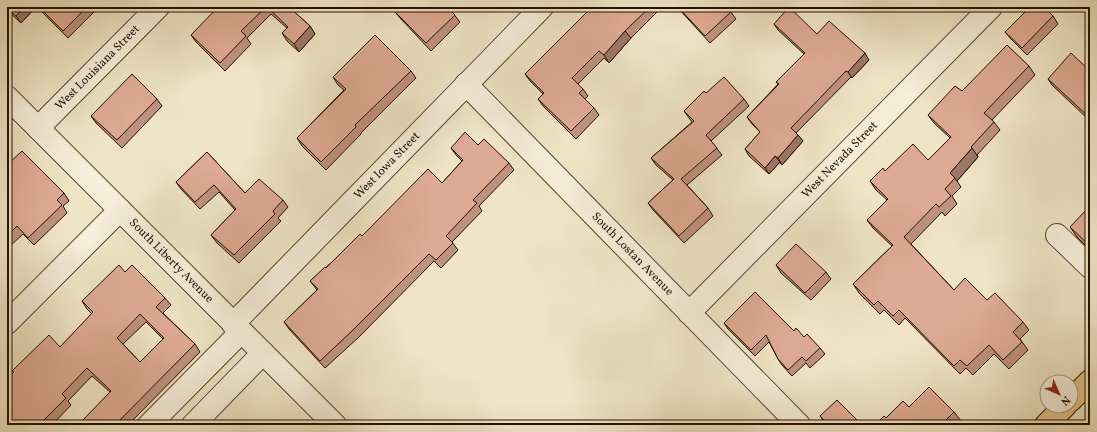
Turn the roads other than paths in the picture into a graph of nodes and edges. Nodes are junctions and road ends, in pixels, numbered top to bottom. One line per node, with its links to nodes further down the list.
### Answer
1 (158, 7): 6 (street, West Louisiana Street)
2 (542, 7): 4 (street, West Iowa Street)
3 (991, 7): 10 (street, West Nevada Street)
4 (466, 84): 10 (street, South Lostan Avenue); 12 (street, West Iowa Street)
5 (7, 96): 6 (street, South Liberty Avenue)
6 (38, 128): 7 (street, South Liberty Avenue)
7 (120, 210): 11 (street); 12 (street, South Liberty Avenue)
8 (1057, 235): 9 (street)
9 (1090, 267)
10 (689, 313): 20 (street, South Lostan Avenue)
11 (7, 323)
12 (237, 328): 13 (street, South Liberty Avenue); 18 (street, West Iowa Street)
13 (263, 354): 17 (street, South Liberty Avenue); 19 (street)
14 (1090, 381): 15 (main road)
15 (1079, 392)
16 (1057, 414): 21 (main road)
17 (326, 422)
18 (150, 425)
19 (192, 425)
20 (799, 425)
21 (1046, 425)

